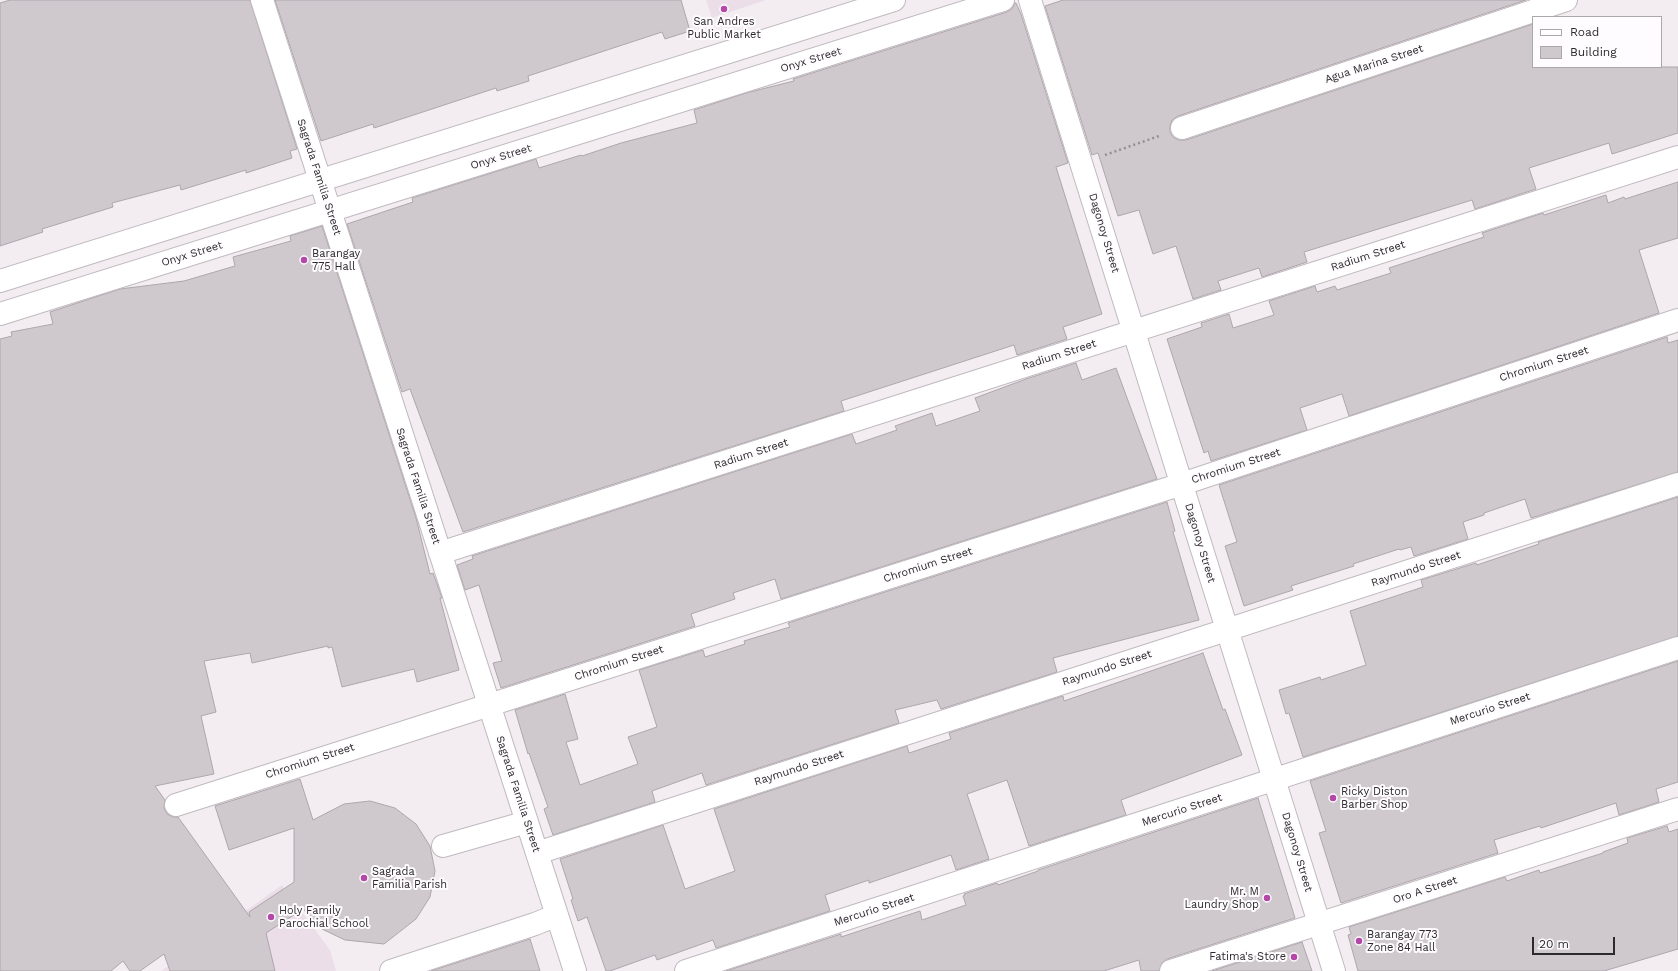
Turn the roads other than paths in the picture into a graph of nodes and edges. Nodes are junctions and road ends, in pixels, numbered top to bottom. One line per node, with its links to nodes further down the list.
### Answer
1 (262, 0): 10 (street, Sagrada Familia Street)
2 (894, 0): 6 (street)
3 (1003, 0): 7 (street, Onyx Street)
4 (1030, 0): 15 (street, Dagonoy Street)
5 (1566, 0): 8 (street, Agua Marina Street)
6 (716, 56): 7 (street); 10 (street)
7 (727, 86): 11 (street, Onyx Street)
8 (1182, 128)
9 (1678, 157): 15 (street, Radium Street)
10 (320, 180): 11 (street, Sagrada Familia Street); 12 (street)
11 (330, 211): 13 (street, Onyx Street); 18 (street, Sagrada Familia Street)
12 (0, 281)
13 (0, 314)
14 (1678, 320): 16 (street, Chromium Street)
15 (1134, 331): 16 (street, Dagonoy Street); 18 (street, Radium Street)
16 (1182, 484): 19 (street, Dagonoy Street); 21 (street, Chromium Street)
17 (1678, 484): 19 (street, Raymundo Street)
18 (440, 553): 21 (street, Sagrada Familia Street)
19 (1227, 630): 22 (street, Dagonoy Street); 27 (street, Raymundo Street)
20 (1678, 648): 22 (street, Mercurio Street)
21 (489, 704): 23 (street, Chromium Street); 25 (street, Sagrada Familia Street)
22 (1274, 780): 29 (street, Dagonoy Street); 32 (street, Mercurio Street)
23 (176, 804)
24 (1678, 809): 29 (street, Oro A Street)
25 (527, 822): 26 (street); 27 (street, Sagrada Familia Street)
26 (443, 846)
27 (537, 853): 28 (street, Sagrada Familia Street)
28 (557, 915): 30 (street); 31 (street, Sagrada Familia Street)
29 (1319, 924): 33 (street, Oro A Street); 34 (street, Dagonoy Street)
30 (391, 971)
31 (575, 971)
32 (686, 971)
33 (1172, 971)
34 (1334, 971)

